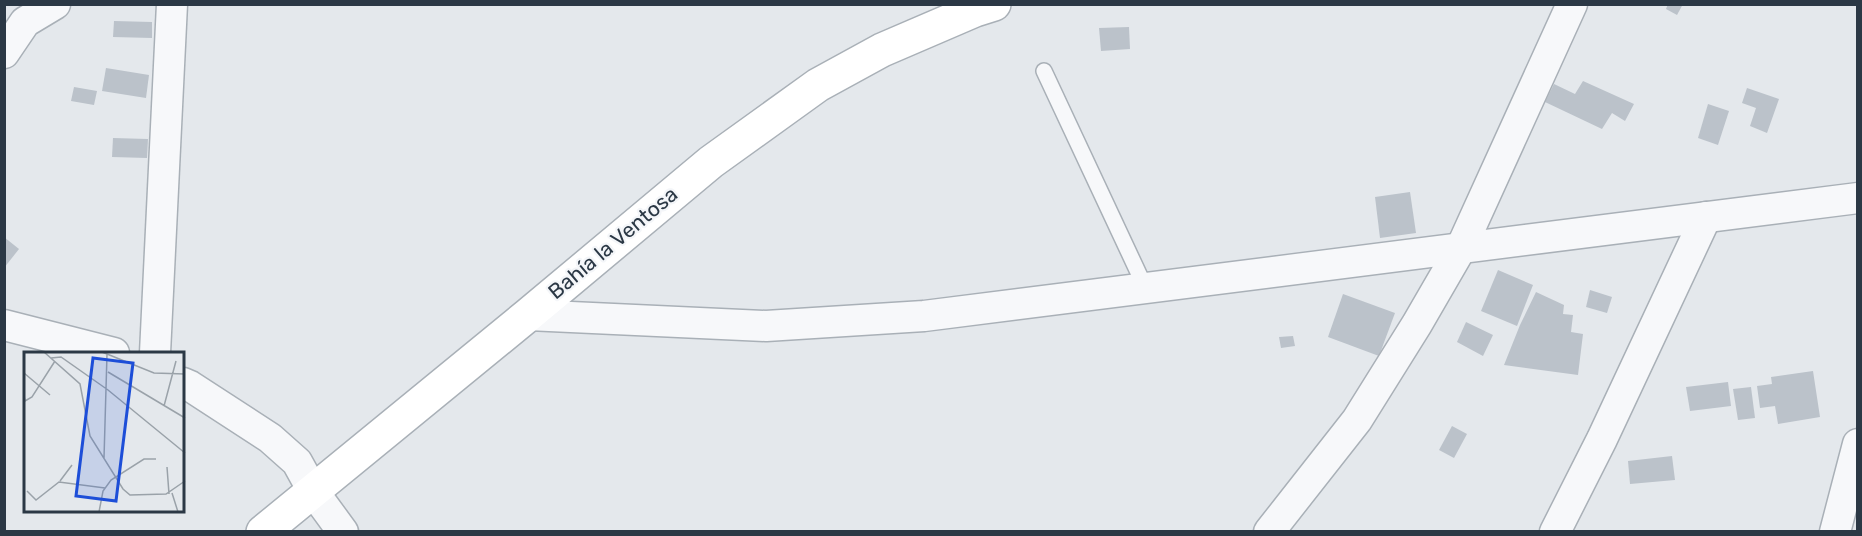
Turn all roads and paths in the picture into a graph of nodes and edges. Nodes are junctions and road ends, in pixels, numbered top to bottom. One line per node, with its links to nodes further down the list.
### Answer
1 (56, 4): 5 (street)
2 (172, 4): 14 (street)
3 (994, 4): 11 (street, Bahía la Ventosa)
4 (1572, 4): 9 (street)
5 (4, 53)
6 (1044, 71): 10 (lane)
7 (1857, 198): 8 (street)
8 (1706, 217): 9 (street); 21 (street)
9 (1461, 248): 10 (street); 20 (street)
10 (1145, 287): 11 (street)
11 (528, 315): 17 (street, Bahía la Ventosa)
12 (4, 326): 13 (street)
13 (110, 352)
14 (155, 352)
15 (184, 383): 17 (street)
16 (1857, 444): 22 (street)
17 (312, 491): 18 (street, Bahía la Ventosa); 19 (street)
18 (263, 531)
19 (343, 531)
20 (1269, 531)
21 (1555, 531)
22 (1834, 531)

